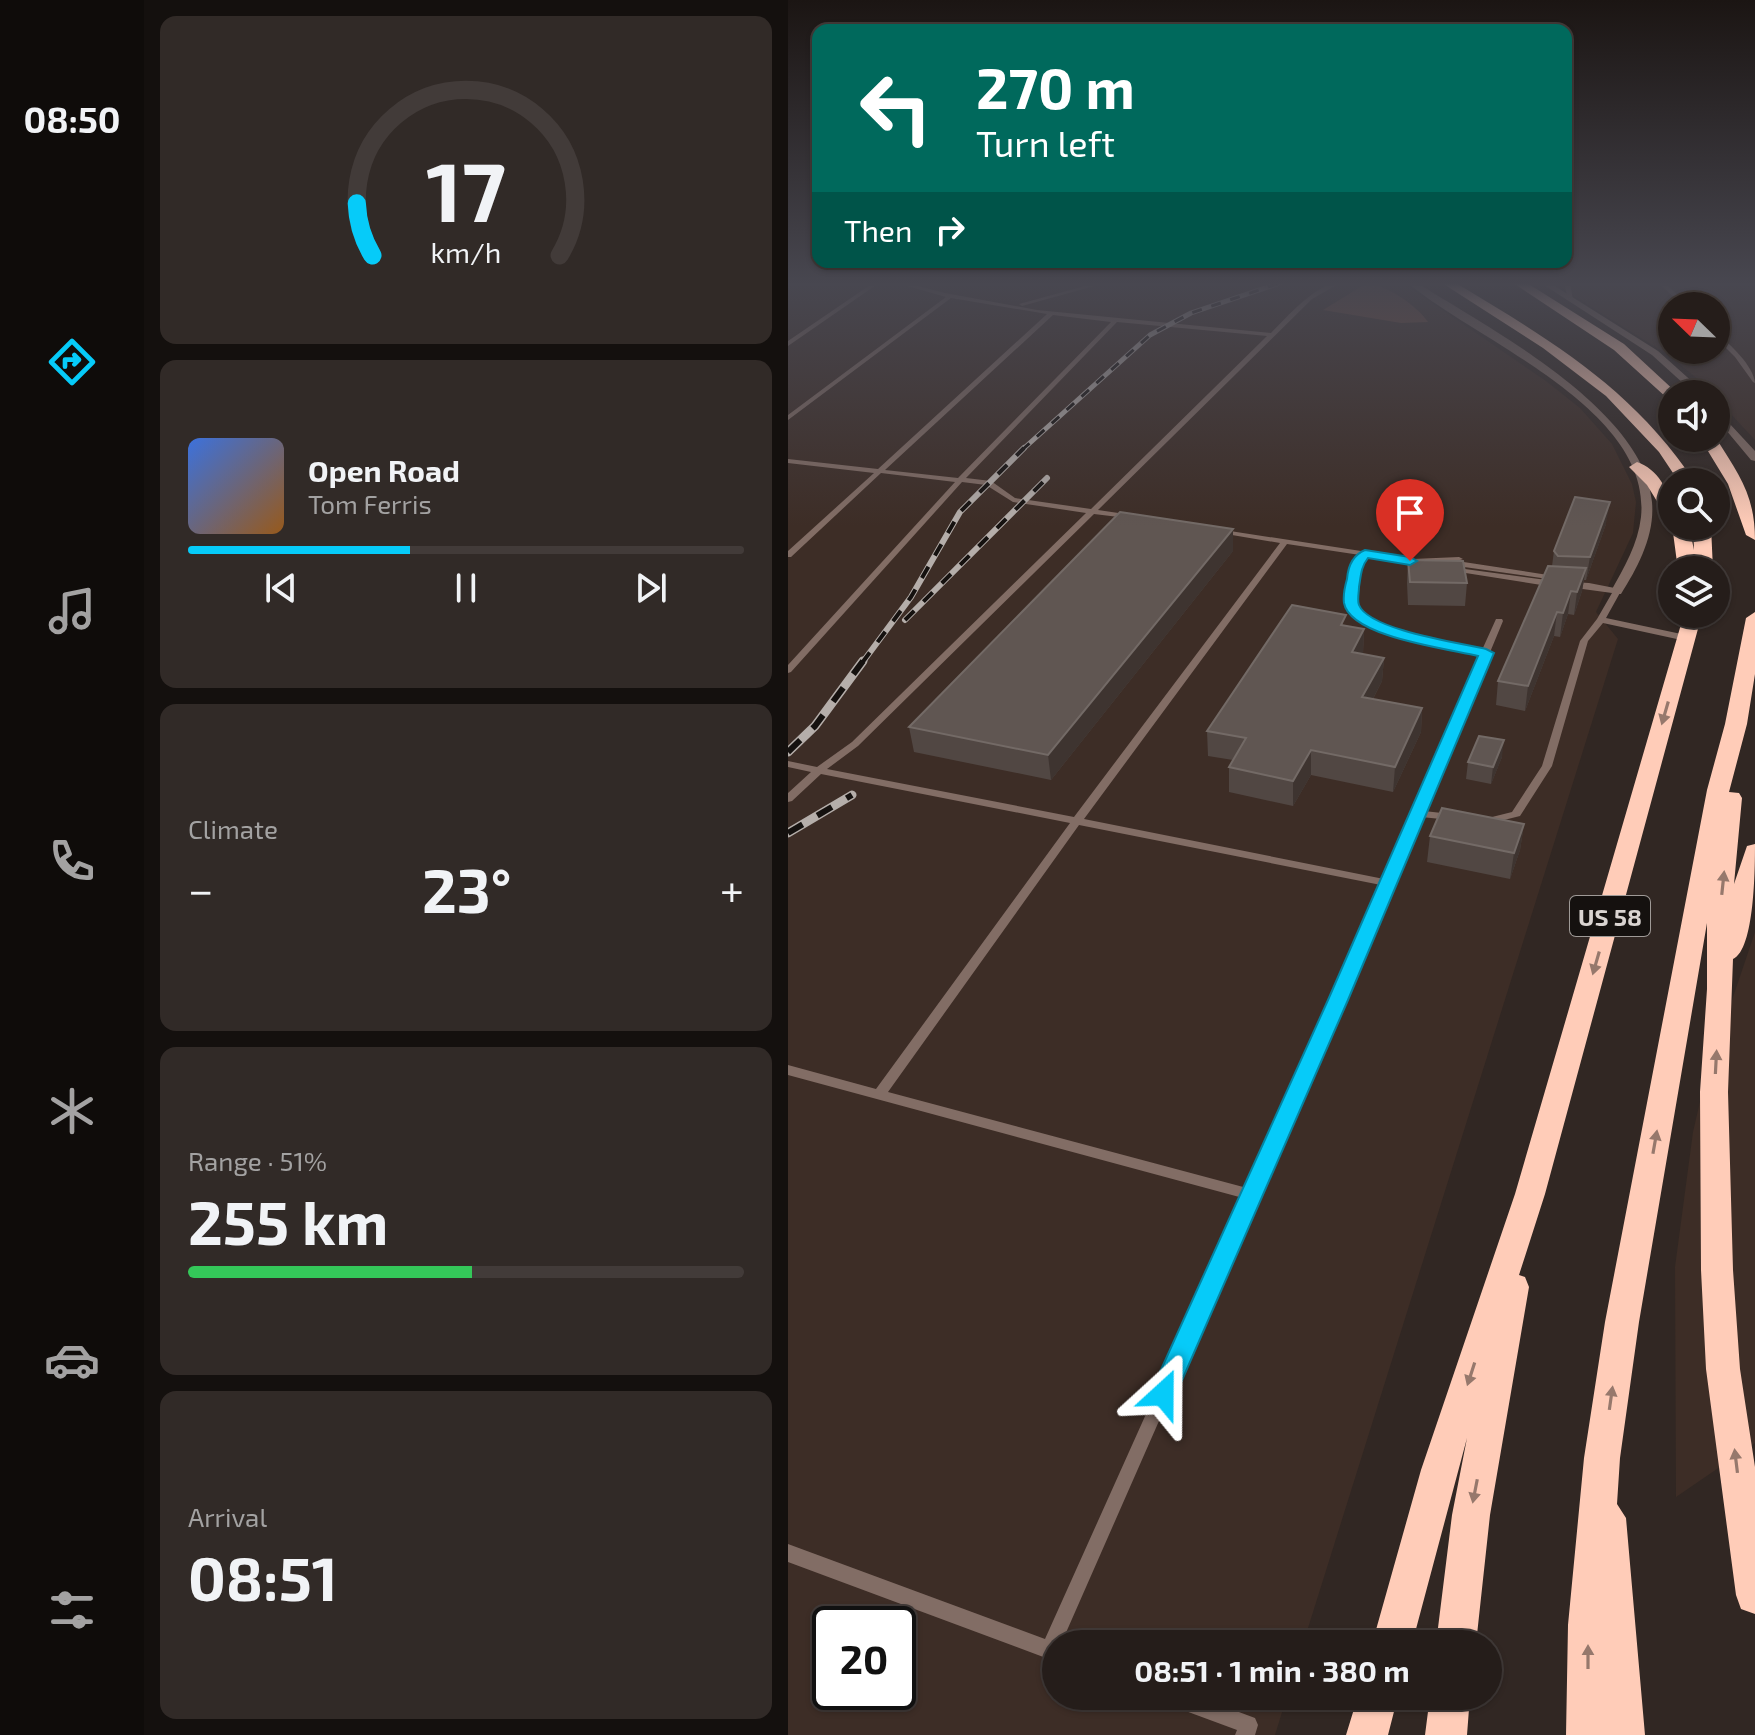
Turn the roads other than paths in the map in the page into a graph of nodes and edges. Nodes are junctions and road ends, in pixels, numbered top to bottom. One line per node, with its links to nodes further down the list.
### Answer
1 (860, 364): 13 (lane)
2 (996, 364): 21 (lane)
3 (1073, 364): 22 (lane)
4 (1243, 364): 25 (lane)
5 (1532, 364): 19 (street)
6 (1571, 364): 20 (highway)
7 (1638, 364): 12 (highway)
8 (1667, 364): 10 (street)
9 (1743, 364): 11 (lane)
10 (1685, 380)
11 (1755, 381)
12 (1658, 382)
13 (788, 418)
14 (1730, 429): 17 (street)
15 (1718, 452): 28 (highway)
16 (1720, 452): 24 (highway)
17 (1755, 458)
18 (788, 461): 21 (lane)
19 (1636, 462): 23 (highway); 36 (street)
20 (1678, 468)
21 (879, 471): 22 (lane); 31 (lane)
22 (960, 480): 25 (lane); 43 (lane)
23 (1658, 490)
24 (1755, 494)
25 (1094, 512): 26 (lane); 46 (lane)
26 (1138, 518)
27 (1212, 530): 29 (lane)
28 (1755, 535)
29 (1285, 541): 30 (lane); 51 (lane)
30 (1365, 554): 32 (lane); 42 (lane)
31 (788, 555)
32 (1410, 561): 33 (lane); 35 (lane); 35 (lane)
33 (1556, 575)
34 (1569, 579): 35 (lane)
35 (1596, 587): 36 (lane)
36 (1617, 591): 38 (lane)
37 (1755, 618): 44 (highway)
38 (1601, 620): 40 (lane); 50 (lane)
39 (1499, 621): 42 (lane)
40 (1658, 621)
41 (1684, 628): 57 (highway, US 58, one-way to 57)
42 (1486, 653): 48 (lane)
43 (788, 670)
44 (1736, 724): 54 (highway, one-way to 44); 59 (highway, one-way to 44)
45 (788, 764): 46 (lane)
46 (819, 770): 47 (lane); 51 (lane)
47 (788, 799)
48 (1418, 813): 49 (lane); 53 (lane)
49 (1464, 818)
50 (1479, 820)
51 (1077, 821): 53 (lane); 56 (lane)
52 (1755, 851): 54 (highway)
53 (1388, 883): 58 (lane)
54 (1720, 989): 61 (highway, one-way to 54)
55 (788, 1070): 56 (lane)
56 (879, 1094): 58 (lane)
57 (1530, 1194): 64 (highway, one-way to 64); 65 (highway, US 58, one-way to 65)
58 (1251, 1195): 63 (lane)
59 (1602, 1458): 73 (highway, one-way to 59); 74 (highway)
60 (788, 1553): 66 (lane)
61 (1751, 1553): 62 (highway)
62 (1755, 1595)
63 (1063, 1630)
64 (1396, 1630)
65 (1458, 1630)
66 (1042, 1648)
67 (1208, 1710): 70 (lane)
68 (1374, 1710): 71 (highway)
69 (1449, 1710): 72 (highway)
70 (1245, 1735)
71 (1367, 1735)
72 (1446, 1735)
73 (1587, 1735)
74 (1624, 1735)

